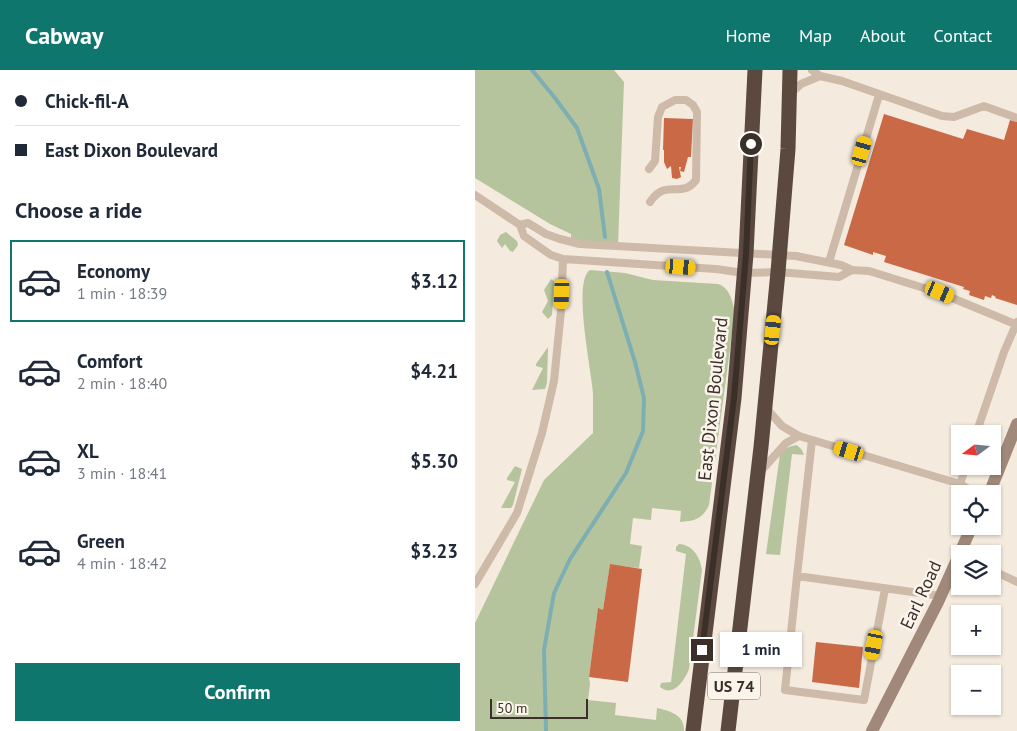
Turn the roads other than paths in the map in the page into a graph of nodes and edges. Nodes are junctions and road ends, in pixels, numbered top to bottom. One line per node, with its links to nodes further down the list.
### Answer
1 (755, 70): 12 (highway, East Dixon Boulevard / US 74)
2 (790, 70): 6 (highway, US 74)
3 (812, 70): 4 (lane)
4 (820, 76): 5 (lane); 6 (lane)
5 (879, 95): 7 (lane); 15 (lane)
6 (789, 96): 13 (highway, US 74)
7 (1017, 118)
8 (649, 169): 10 (lane)
9 (475, 195): 11 (lane)
10 (650, 202)
11 (520, 225): 12 (lane); 14 (lane)
12 (746, 254): 13 (lane); 18 (highway, East Dixon Boulevard / US 74)
13 (779, 255): 15 (lane); 17 (highway, US 74)
14 (563, 259): 18 (lane); 33 (lane)
15 (829, 262): 16 (lane)
16 (852, 270): 17 (lane); 19 (lane)
17 (778, 272): 18 (lane); 20 (highway, US 74)
18 (744, 273): 36 (highway, East Dixon Boulevard / US 74)
19 (1016, 323): 22 (lane)
20 (765, 407): 23 (lane); 25 (highway, US 74)
21 (1017, 424): 28 (main road)
22 (979, 425)
23 (799, 436): 24 (lane); 25 (lane)
24 (812, 440): 27 (lane); 31 (lane)
25 (758, 475): 37 (highway, US 74)
26 (963, 475): 27 (lane)
27 (960, 484)
28 (993, 485)
29 (968, 535): 35 (main road, Earl Road)
30 (1001, 574): 32 (lane)
31 (797, 576): 34 (lane); 34 (lane)
32 (1017, 582)
33 (475, 584)
34 (885, 589): 35 (lane)
35 (941, 596): 38 (main road, Earl Road)
36 (693, 731)
37 (728, 731)
38 (872, 731)

